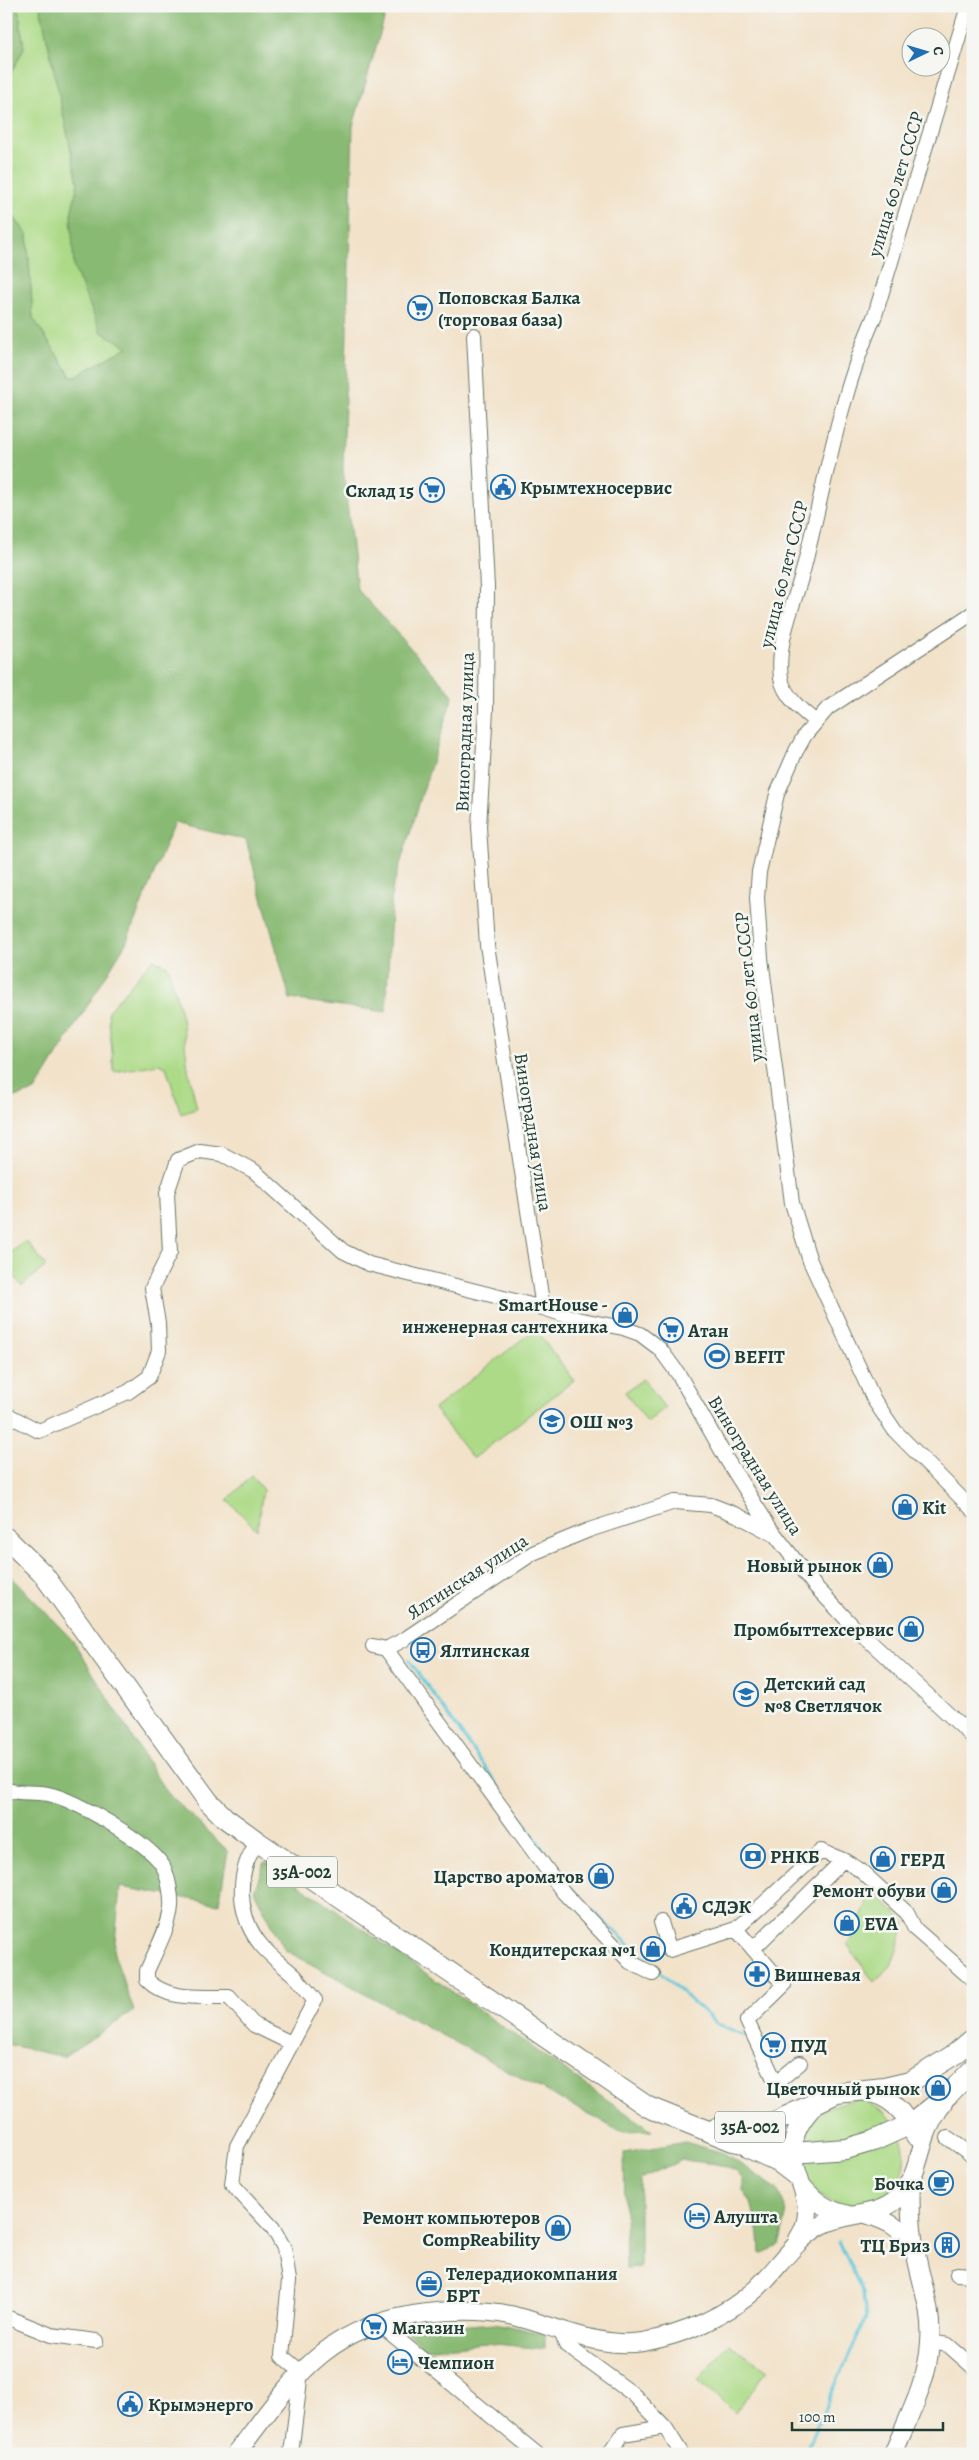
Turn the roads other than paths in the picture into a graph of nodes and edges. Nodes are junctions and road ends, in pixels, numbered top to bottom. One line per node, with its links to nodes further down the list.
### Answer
1 (968, 6): 4 (street, улица 60 лет СССР)
2 (474, 335): 5 (street, Виноградная улица)
3 (973, 613): 4 (street)
4 (816, 722): 7 (street, улица 60 лет СССР)
5 (543, 1308): 6 (street); 8 (street, Виноградная улица)
6 (6, 1414)
7 (973, 1510)
8 (776, 1535): 10 (street, Виноградная улица); 17 (street, Ялтинская улица)
9 (6, 1538): 12 (highway, 35А-002)
10 (973, 1736)
11 (6, 1790): 20 (street)
12 (258, 1842): 20 (street); 26 (highway, 35А-002)
13 (843, 1860): 15 (street); 16 (street); 18 (street)
14 (661, 1922): 15 (street)
15 (736, 1929): 16 (street)
16 (753, 1949): 21 (street)
17 (653, 1974)
18 (973, 1980)
19 (973, 2039): 23 (highway, 35А-002)
20 (291, 2043): 45 (street)
21 (800, 2063)
22 (973, 2069): 24 (highway)
23 (856, 2090): 25 (highway, 35А-002); 27 (main road, 35А-002)
24 (949, 2094): 27 (highway, 35А-002); 32 (main road)
25 (820, 2101): 26 (highway, 35А-002); 30 (main road, 35А-002)
26 (677, 2120): 29 (highway, 35А-002)
27 (911, 2124): 30 (highway, 35А-002); 32 (main road)
28 (948, 2138): 31 (street)
29 (733, 2141): 30 (highway, 35А-002); 33 (main road, 35А-002)
30 (793, 2153): 33 (main road, 35А-002)
31 (973, 2156)
32 (914, 2173): 34 (main road); 35 (main road)
33 (800, 2182): 34 (main road, 35А-002); 36 (main road)
34 (858, 2215): 35 (main road); 36 (main road)
35 (914, 2249): 43 (main road)
36 (791, 2250): 41 (main road)
37 (957, 2274): 38 (street)
38 (973, 2275)
39 (6, 2317): 42 (street)
40 (377, 2322): 41 (main road); 45 (main road); 49 (street)
41 (560, 2329): 46 (street)
42 (96, 2341)
43 (930, 2342): 44 (street); 52 (main road)
44 (973, 2367)
45 (301, 2372): 47 (main road); 48 (street)
46 (665, 2427): 50 (street); 51 (street)
47 (236, 2454)
48 (291, 2454)
49 (537, 2454)
50 (609, 2454)
51 (682, 2454)
52 (893, 2454)

